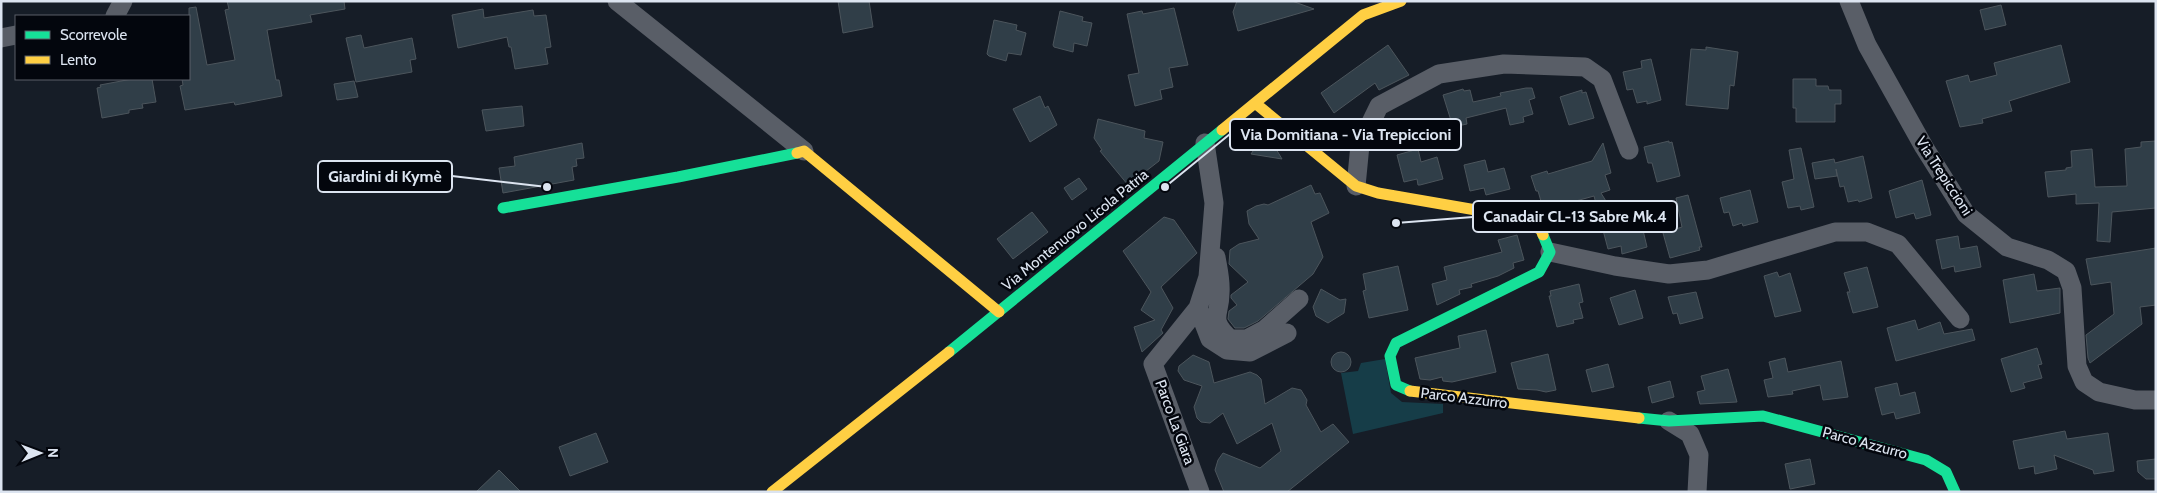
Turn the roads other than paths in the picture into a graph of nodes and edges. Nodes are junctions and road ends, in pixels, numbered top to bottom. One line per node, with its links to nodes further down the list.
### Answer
1 (122, 1): 5 (street)
2 (617, 1): 11 (street)
3 (1401, 1): 8 (street, Via Montenuovo Licola Patria)
4 (1849, 1): 21 (street, Via Trepiccioni)
5 (115, 15)
6 (15, 35): 7 (street)
7 (1, 38)
8 (1255, 103): 9 (street, Via Montenuovo Licola Patria); 12 (street)
9 (1205, 143): 14 (street, Parco La Giara); 18 (street, Via Montenuovo Licola Patria)
10 (1629, 150): 12 (street)
11 (804, 151): 13 (street); 18 (street)
12 (1356, 186): 15 (street)
13 (503, 208)
14 (1211, 244): 16 (street, Parco La Giara); 17 (street, Parco La Giara)
15 (1550, 252): 19 (street); 22 (street, Parco Azzurro)
16 (1299, 299)
17 (1198, 308): 20 (street); 24 (street, Parco La Giara)
18 (999, 312): 23 (street, Via Montenuovo Licola Patria)
19 (1960, 319)
20 (1287, 333)
21 (2156, 400)
22 (1669, 421): 25 (street, Parco Azzurro); 26 (street, Parco Azzurro)
23 (772, 492)
24 (1200, 492)
25 (1698, 492)
26 (1956, 492)

